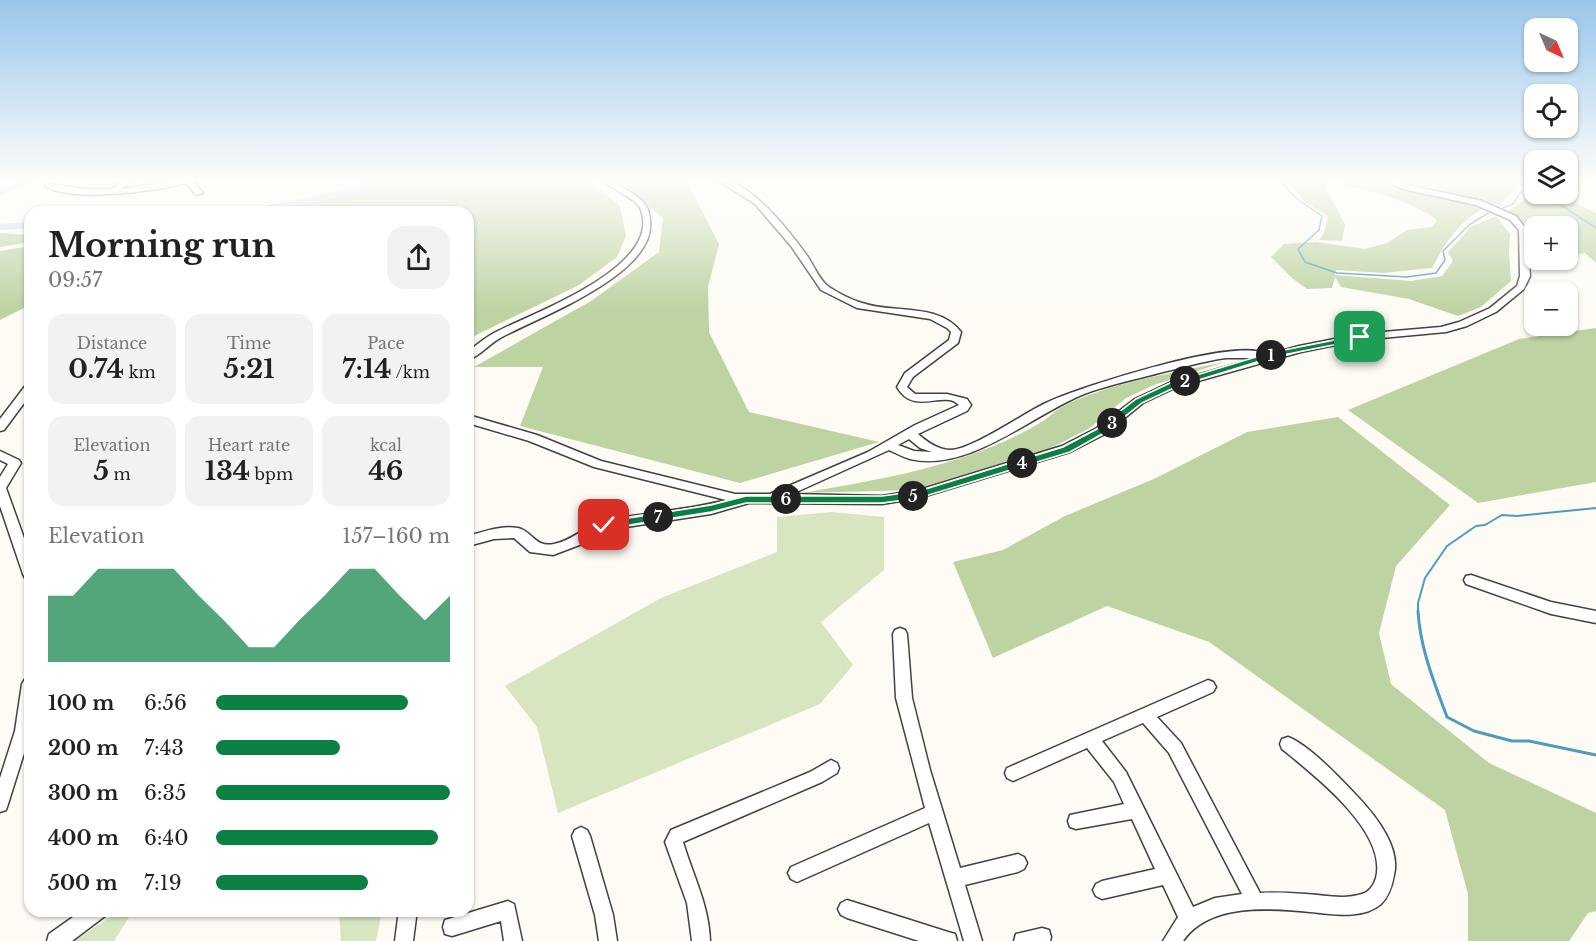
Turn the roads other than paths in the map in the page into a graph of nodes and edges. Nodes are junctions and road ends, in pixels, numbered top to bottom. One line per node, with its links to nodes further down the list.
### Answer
1 (638, 223): 5 (street)
2 (647, 223): 5 (street)
3 (776, 223): 12 (street)
4 (1517, 223): 8 (street)
5 (535, 315): 6 (street); 7 (street)
6 (474, 345)
7 (474, 352)
8 (1272, 355): 14 (street); 18 (street)
9 (24, 395): 11 (street)
10 (474, 422): 17 (street)
11 (0, 427)
12 (910, 432): 13 (street); 14 (street)
13 (889, 446): 14 (street); 18 (street)
14 (952, 454)
15 (0, 455): 16 (street)
16 (0, 488): 20 (street)
17 (746, 499): 18 (street); 19 (street)
18 (769, 499)
19 (474, 539)
20 (24, 557)
21 (1471, 580): 22 (street)
22 (1596, 617)
23 (900, 634): 33 (street)
24 (1209, 687): 25 (street)
25 (1145, 715): 27 (street); 41 (street)
26 (24, 724): 31 (street)
27 (1090, 739): 30 (street); 32 (street)
28 (1288, 744): 41 (street)
29 (831, 768): 52 (street)
30 (1013, 774)
31 (0, 804)
32 (1136, 810): 34 (street); 38 (street)
33 (934, 812): 37 (street); 39 (street)
34 (1076, 821)
35 (581, 836): 51 (street)
36 (1018, 863): 39 (street)
37 (797, 873)
38 (1167, 875): 40 (street); 45 (street)
39 (954, 879): 54 (street)
40 (1102, 890)
41 (1255, 901): 45 (street)
42 (847, 909): 53 (street)
43 (89, 917): 48 (street)
44 (407, 917): 49 (street)
45 (1189, 919): 56 (street)
46 (452, 927): 50 (street)
47 (1042, 937): 55 (street)
48 (56, 941)
49 (404, 941)
50 (513, 941)
51 (608, 941)
52 (701, 941)
53 (948, 941)
54 (973, 941)
55 (1023, 941)
56 (1172, 941)

